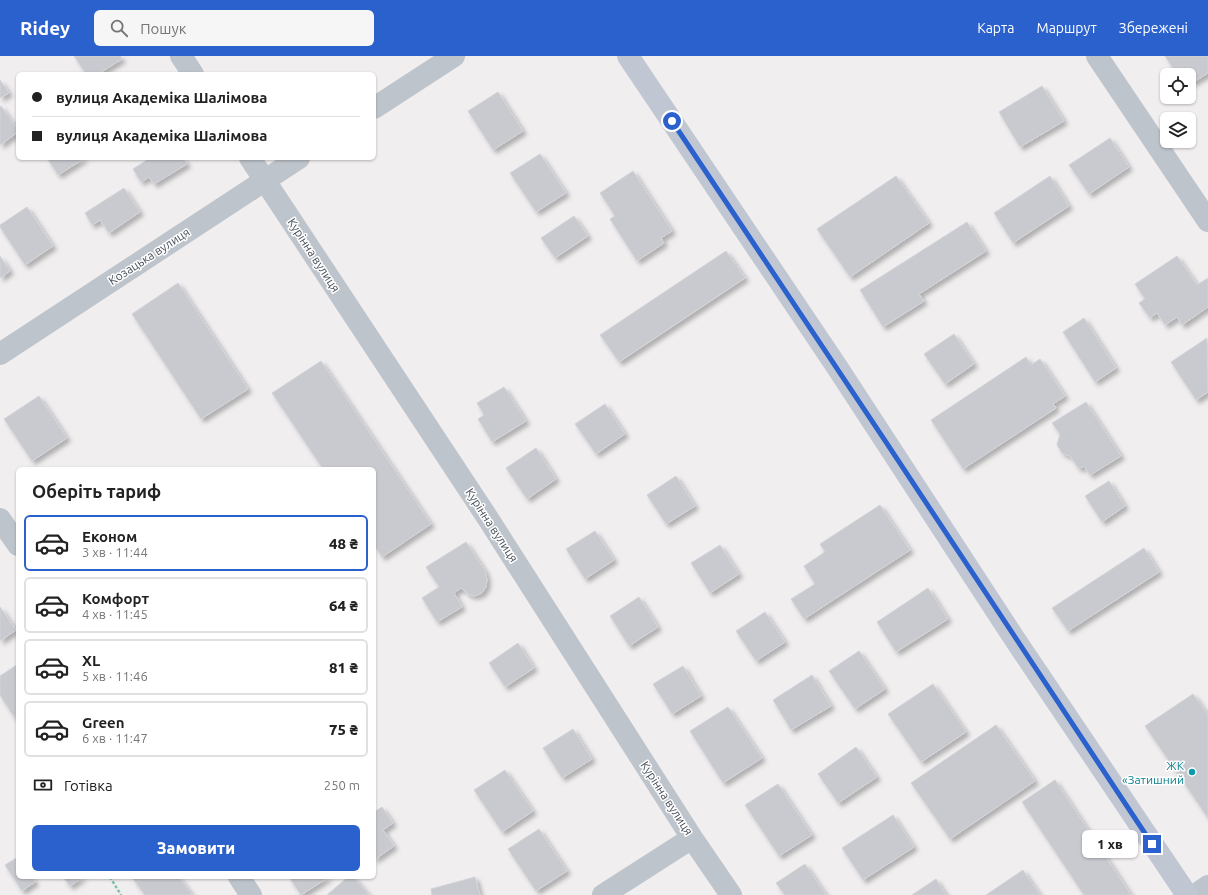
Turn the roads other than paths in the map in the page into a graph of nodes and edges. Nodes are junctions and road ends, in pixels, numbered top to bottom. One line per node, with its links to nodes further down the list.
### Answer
1 (181, 56): 5 (street)
2 (454, 56): 6 (street)
3 (628, 56): 20 (main road)
4 (1097, 56): 10 (street)
5 (192, 72)
6 (376, 107)
7 (251, 160): 9 (street, Курінна вулиця)
8 (296, 160): 9 (street, Козацька вулиця)
9 (264, 180): 11 (street, Козацька вулиця); 14 (street, Курінна вулиця)
10 (1208, 221)
11 (0, 354)
12 (0, 519): 13 (street)
13 (16, 542)
14 (692, 838): 18 (street); 19 (street, Курінна вулиця)
15 (240, 879): 17 (street)
16 (1208, 886): 21 (street)
17 (251, 895)
18 (603, 895)
19 (731, 895)
20 (1187, 895)
21 (1195, 895)

